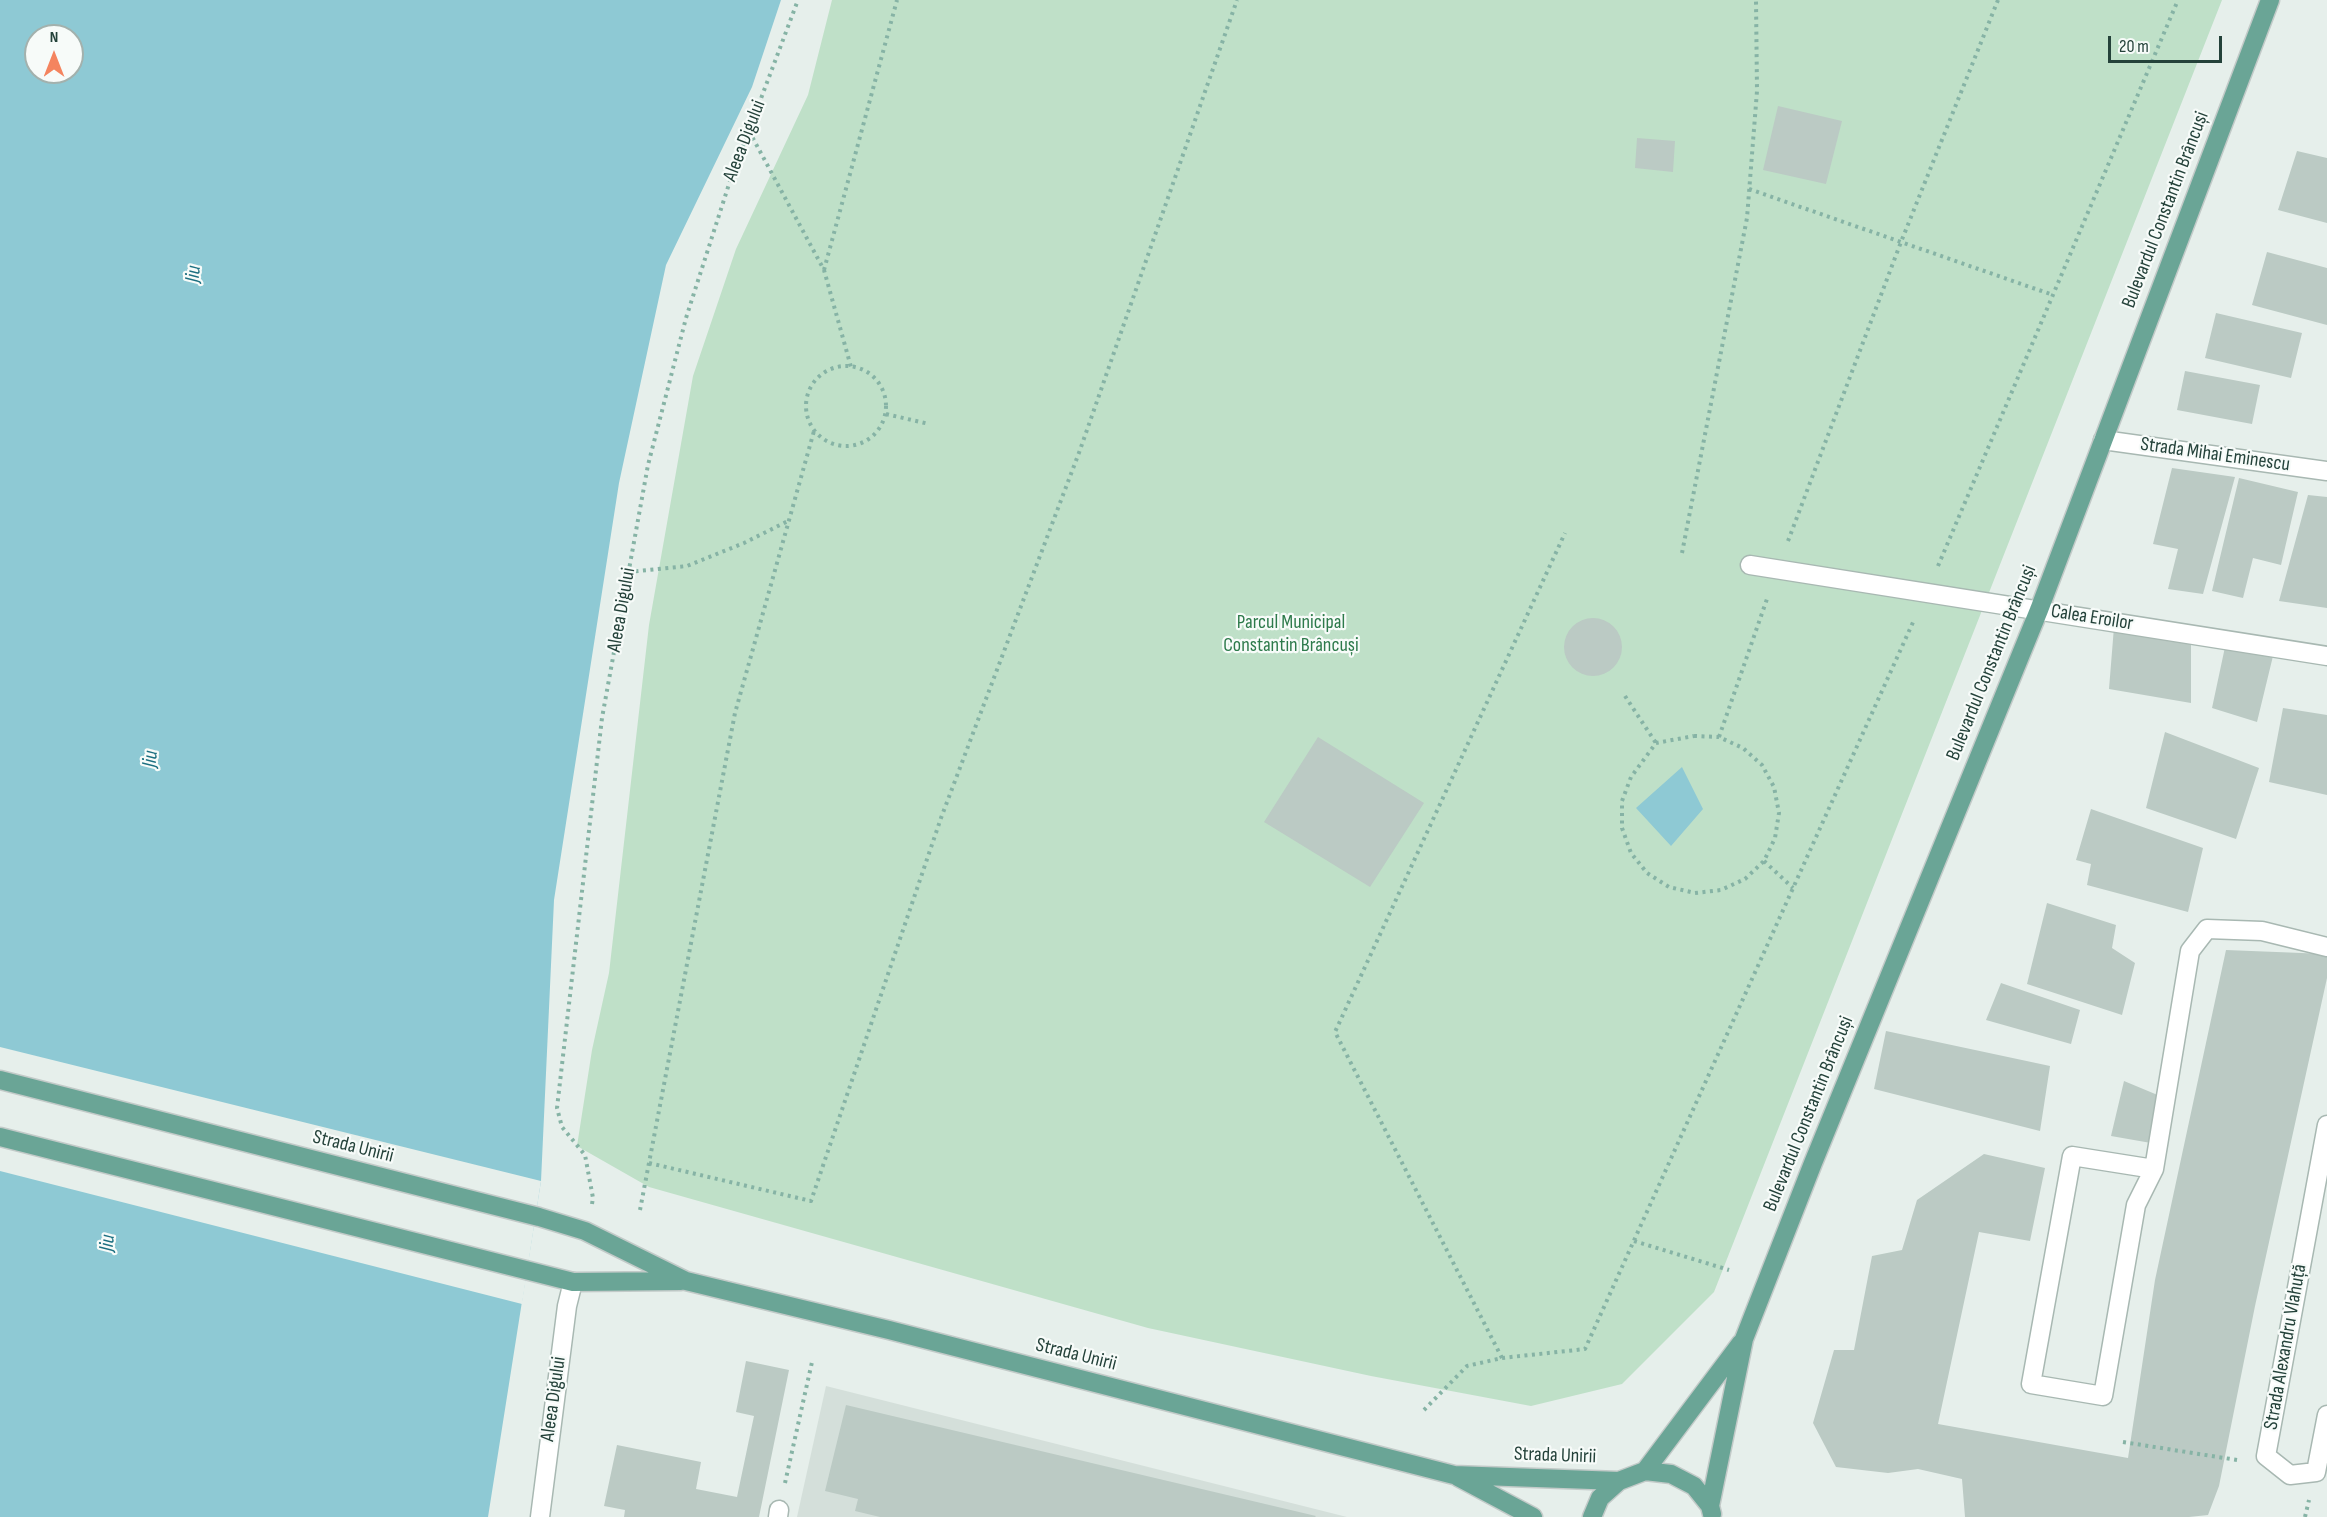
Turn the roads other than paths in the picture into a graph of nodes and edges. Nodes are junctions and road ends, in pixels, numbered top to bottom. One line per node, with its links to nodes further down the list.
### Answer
1 (2270, 0): 2 (main road, Bulevardul Constantin Brâncuși)
2 (2103, 440): 3 (street, Strada Mihai Eminescu); 5 (main road, Bulevardul Constantin Brâncuși)
3 (2327, 471)
4 (1750, 565): 5 (street, Calea Eroilor)
5 (2039, 610): 6 (street, Calea Eroilor); 14 (main road, Bulevardul Constantin Brâncuși)
6 (2327, 656)
7 (2327, 947): 11 (street)
8 (0, 1080): 12 (main road, Strada Unirii)
9 (2327, 1125): 15 (street, Strada Alexandru Vlahuță)
10 (0, 1137): 13 (main road, Strada Unirii)
11 (2154, 1169): 11 (street)
12 (686, 1281): 13 (main road, Strada Unirii); 17 (main road, Strada Unirii)
13 (573, 1282): 20 (street, Aleea Digului)
14 (1744, 1339): 16 (main road, Bulevardul Constantin Brâncuși); 19 (main road, Bulevardul Constantin Brâncuși)
15 (2327, 1415)
16 (1645, 1471): 18 (main road, Strada Unirii); 19 (main road, Strada Unirii)
17 (1454, 1475): 18 (main road, Strada Unirii); 21 (main road, Strada Unirii)
18 (1619, 1480): 22 (main road, Strada Unirii)
19 (1712, 1512)
20 (540, 1517)
21 (1533, 1517)
22 (1592, 1517)

